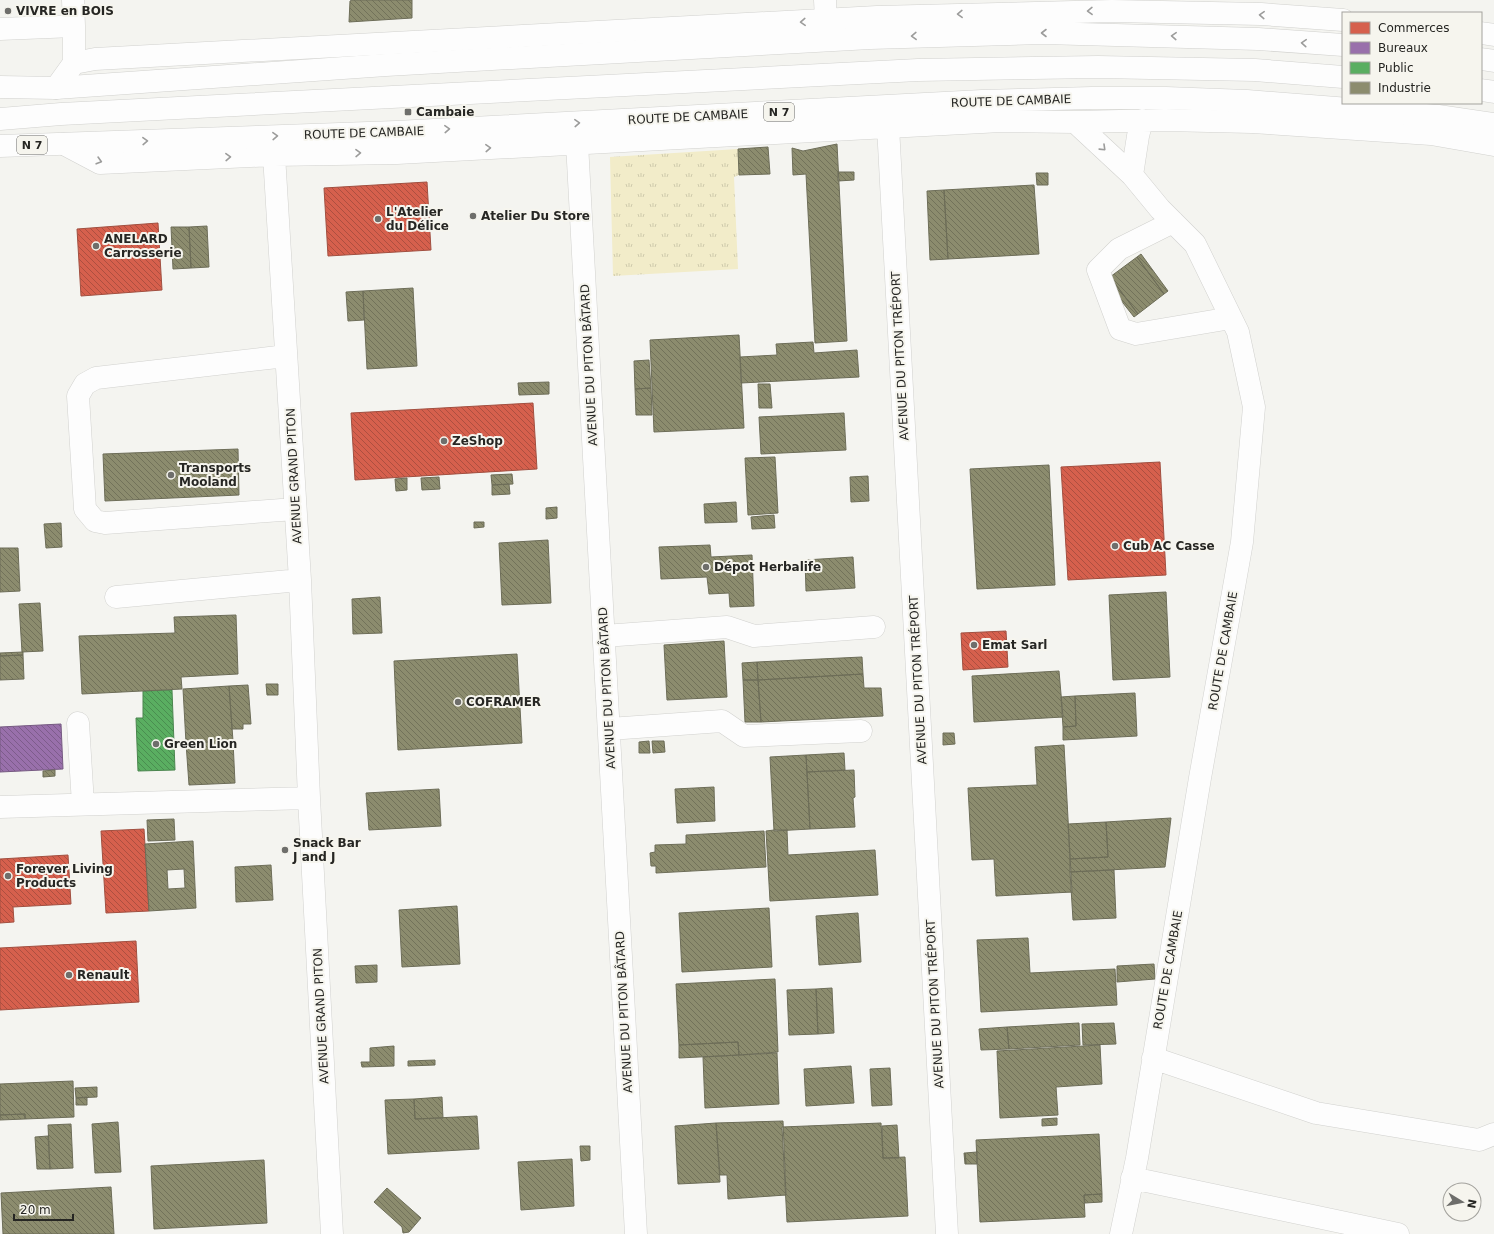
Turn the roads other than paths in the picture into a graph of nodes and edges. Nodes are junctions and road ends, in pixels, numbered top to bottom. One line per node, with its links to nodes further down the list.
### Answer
1 (73, 0): 5 (street)
2 (1112, 5): 3 (street, one-way to 3); 4 (street, one-way to 2)
3 (826, 10): 12 (street, one-way to 12)
4 (1342, 20)
5 (74, 26): 6 (street); 12 (street)
6 (0, 29)
7 (1482, 33): 8 (street)
8 (1494, 35)
9 (1342, 45): 15 (street, one-way to 15)
10 (1482, 59): 11 (street)
11 (1494, 61)
12 (74, 63): 15 (street)
13 (1342, 77): 18 (street)
14 (0, 87): 15 (street)
15 (56, 88)
16 (1482, 90): 17 (street)
17 (1494, 92)
18 (0, 119)
19 (1142, 120): 20 (street); 25 (street); 28 (street)
20 (1075, 122): 22 (street); 28 (street, ROUTE DE CAMBAIE, one-way to 28)
21 (1494, 124): 24 (street, ROUTE DE CAMBAIE / N 7, one-way to 21)
22 (888, 126): 23 (street); 48 (street, AVENUE DU PITON TRÉPORT)
23 (577, 143): 27 (street, one-way to 23); 36 (street, AVENUE DU PITON BÂTARD)
24 (64, 144): 26 (street, ROUTE DE CAMBAIE / N 7); 27 (street, one-way to 27)
25 (1494, 145)
26 (0, 146)
27 (274, 155): 31 (street, AVENUE GRAND PITON)
28 (1132, 176): 29 (street, ROUTE DE CAMBAIE)
29 (1173, 222): 30 (street, ROUTE DE CAMBAIE); 30 (street)
30 (1231, 318): 43 (street, ROUTE DE CAMBAIE)
31 (286, 356): 32 (street, AVENUE GRAND PITON); 32 (street)
32 (296, 509): 33 (street, AVENUE GRAND PITON)
33 (300, 580): 34 (street); 40 (street, AVENUE GRAND PITON)
34 (116, 596)
35 (874, 627): 36 (street)
36 (604, 636): 38 (street, AVENUE DU PITON BÂTARD)
37 (78, 723): 41 (street)
38 (609, 729): 39 (street); 47 (street, AVENUE DU PITON BÂTARD)
39 (861, 731)
40 (309, 798): 41 (street); 46 (street, AVENUE GRAND PITON)
41 (83, 804): 42 (street)
42 (0, 807)
43 (1153, 1058): 44 (street); 45 (street, ROUTE DE CAMBAIE)
44 (1494, 1134)
45 (1132, 1178): 49 (street, ROUTE DE CAMBAIE); 50 (street)
46 (332, 1234)
47 (636, 1234)
48 (947, 1234)
49 (1121, 1234)
50 (1398, 1234)

